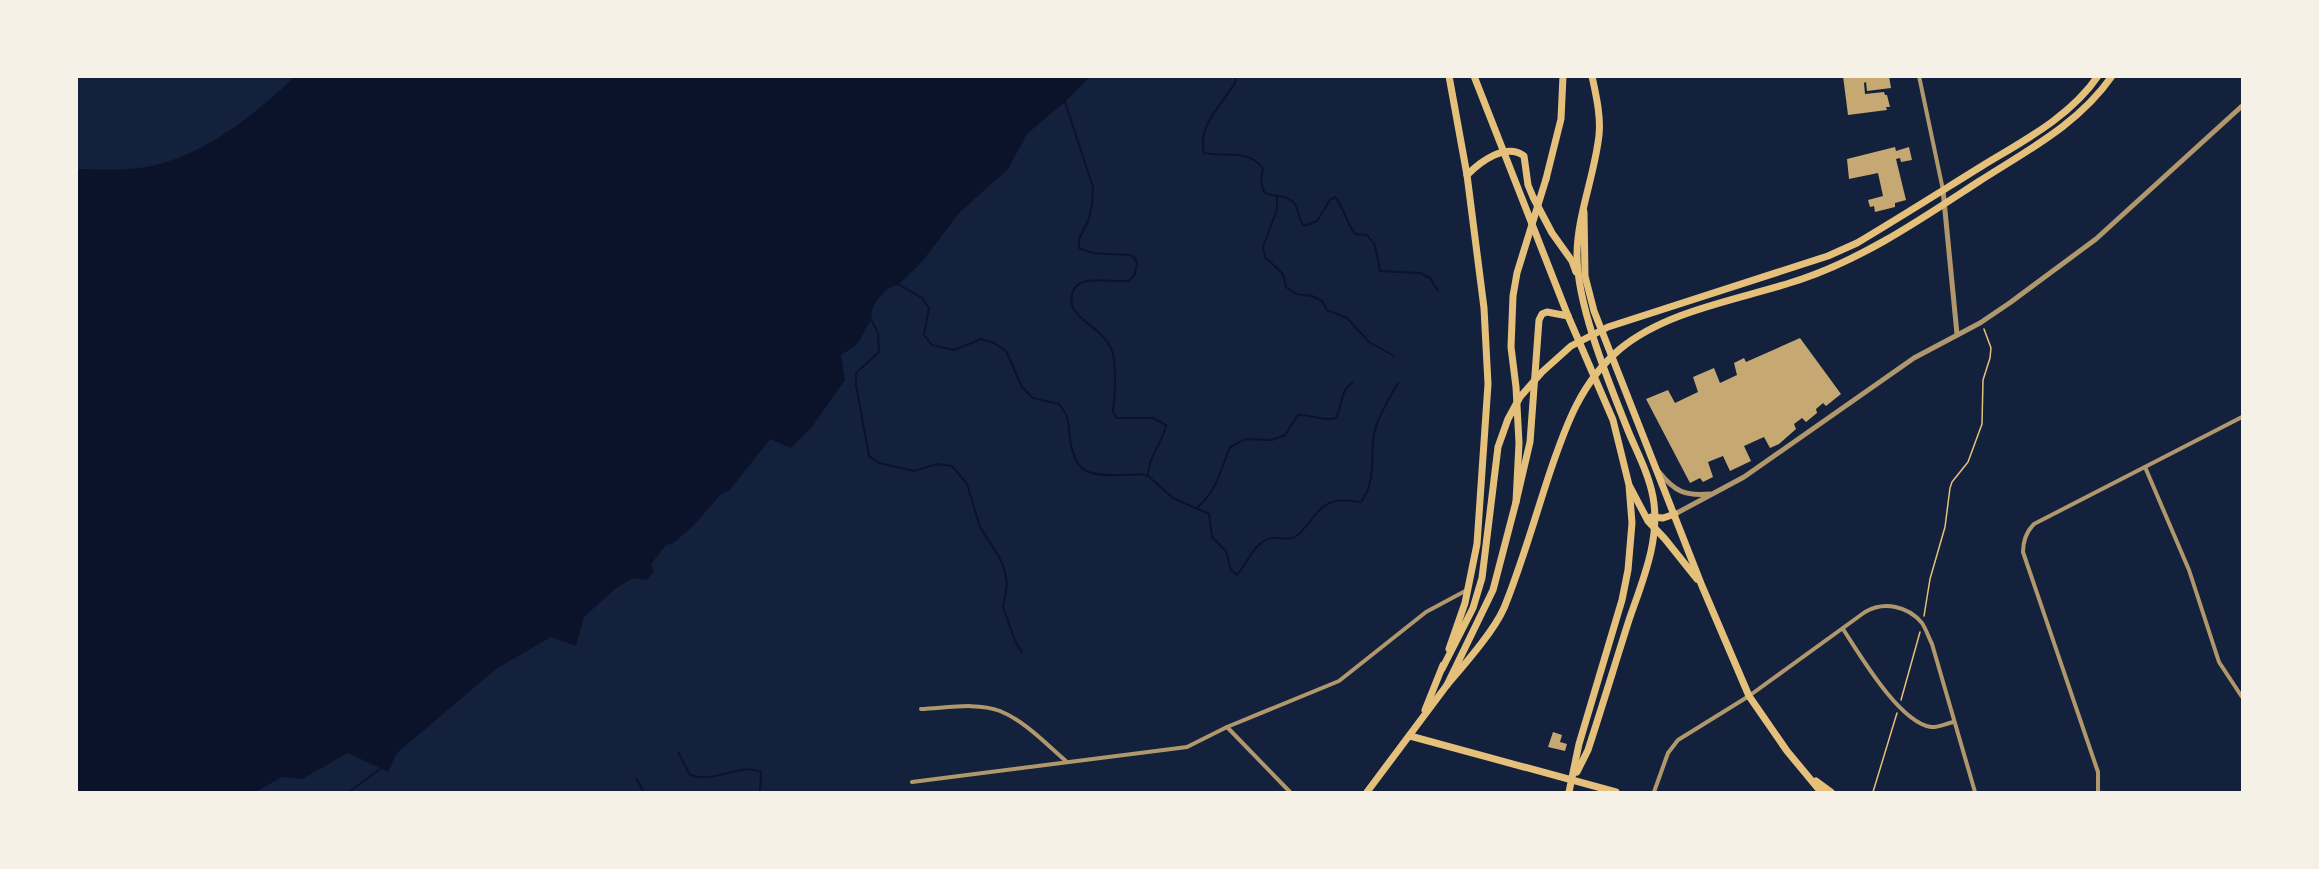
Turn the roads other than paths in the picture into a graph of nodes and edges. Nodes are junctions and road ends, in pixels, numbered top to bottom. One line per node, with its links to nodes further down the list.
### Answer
1 (1449, 76): 10 (main road)
2 (1474, 76): 9 (main road)
3 (1563, 76): 22 (main road)
4 (1592, 76): 13 (main road)
5 (1918, 76): 11 (street)
6 (2098, 76): 11 (main road)
7 (2112, 76): 12 (main road)
8 (2242, 106): 16 (street)
9 (1504, 153): 10 (main road); 14 (main road); 15 (main road)
10 (1467, 175): 26 (main road)
11 (1943, 190): 12 (street); 30 (main road)
12 (1945, 203): 16 (street); 31 (main road)
13 (1584, 208): 14 (main road); 19 (main road)
14 (1580, 282): 41 (main road)
15 (1568, 316): 20 (main road); 22 (main road)
16 (1957, 334): 21 (street)
17 (2242, 417): 18 (street)
18 (2145, 467): 33 (street); 51 (street)
19 (1656, 468): 21 (street); 24 (main road)
20 (1629, 485): 23 (main road); 41 (main road)
21 (1715, 493): 24 (street)
22 (1516, 502): 31 (main road)
23 (1643, 514): 24 (main road); 25 (main road)
24 (1675, 514): 25 (main road)
25 (1702, 586): 32 (main road)
26 (1467, 590): 27 (street); 28 (main road)
27 (1451, 597): 28 (street); 37 (street)
28 (1465, 603): 30 (main road)
29 (1844, 629): 32 (street); 36 (street); 36 (street)
30 (1442, 669): 35 (main road)
31 (1447, 685): 35 (main road)
32 (1749, 696): 40 (main road); 47 (street)
33 (2242, 698)
34 (921, 709): 39 (street)
35 (1420, 720): 38 (main road)
36 (1954, 722): 50 (street)
37 (1227, 727): 39 (street); 43 (street)
38 (1410, 736): 41 (main road); 44 (main road)
39 (1067, 762): 42 (street)
40 (1807, 775): 48 (main road); 49 (main road)
41 (1573, 781): 45 (main road); 46 (main road)
42 (912, 782)
43 (1290, 792)
44 (1367, 792)
45 (1569, 792)
46 (1616, 792)
47 (1654, 792)
48 (1821, 792)
49 (1831, 792)
50 (1975, 792)
51 (2098, 792)

